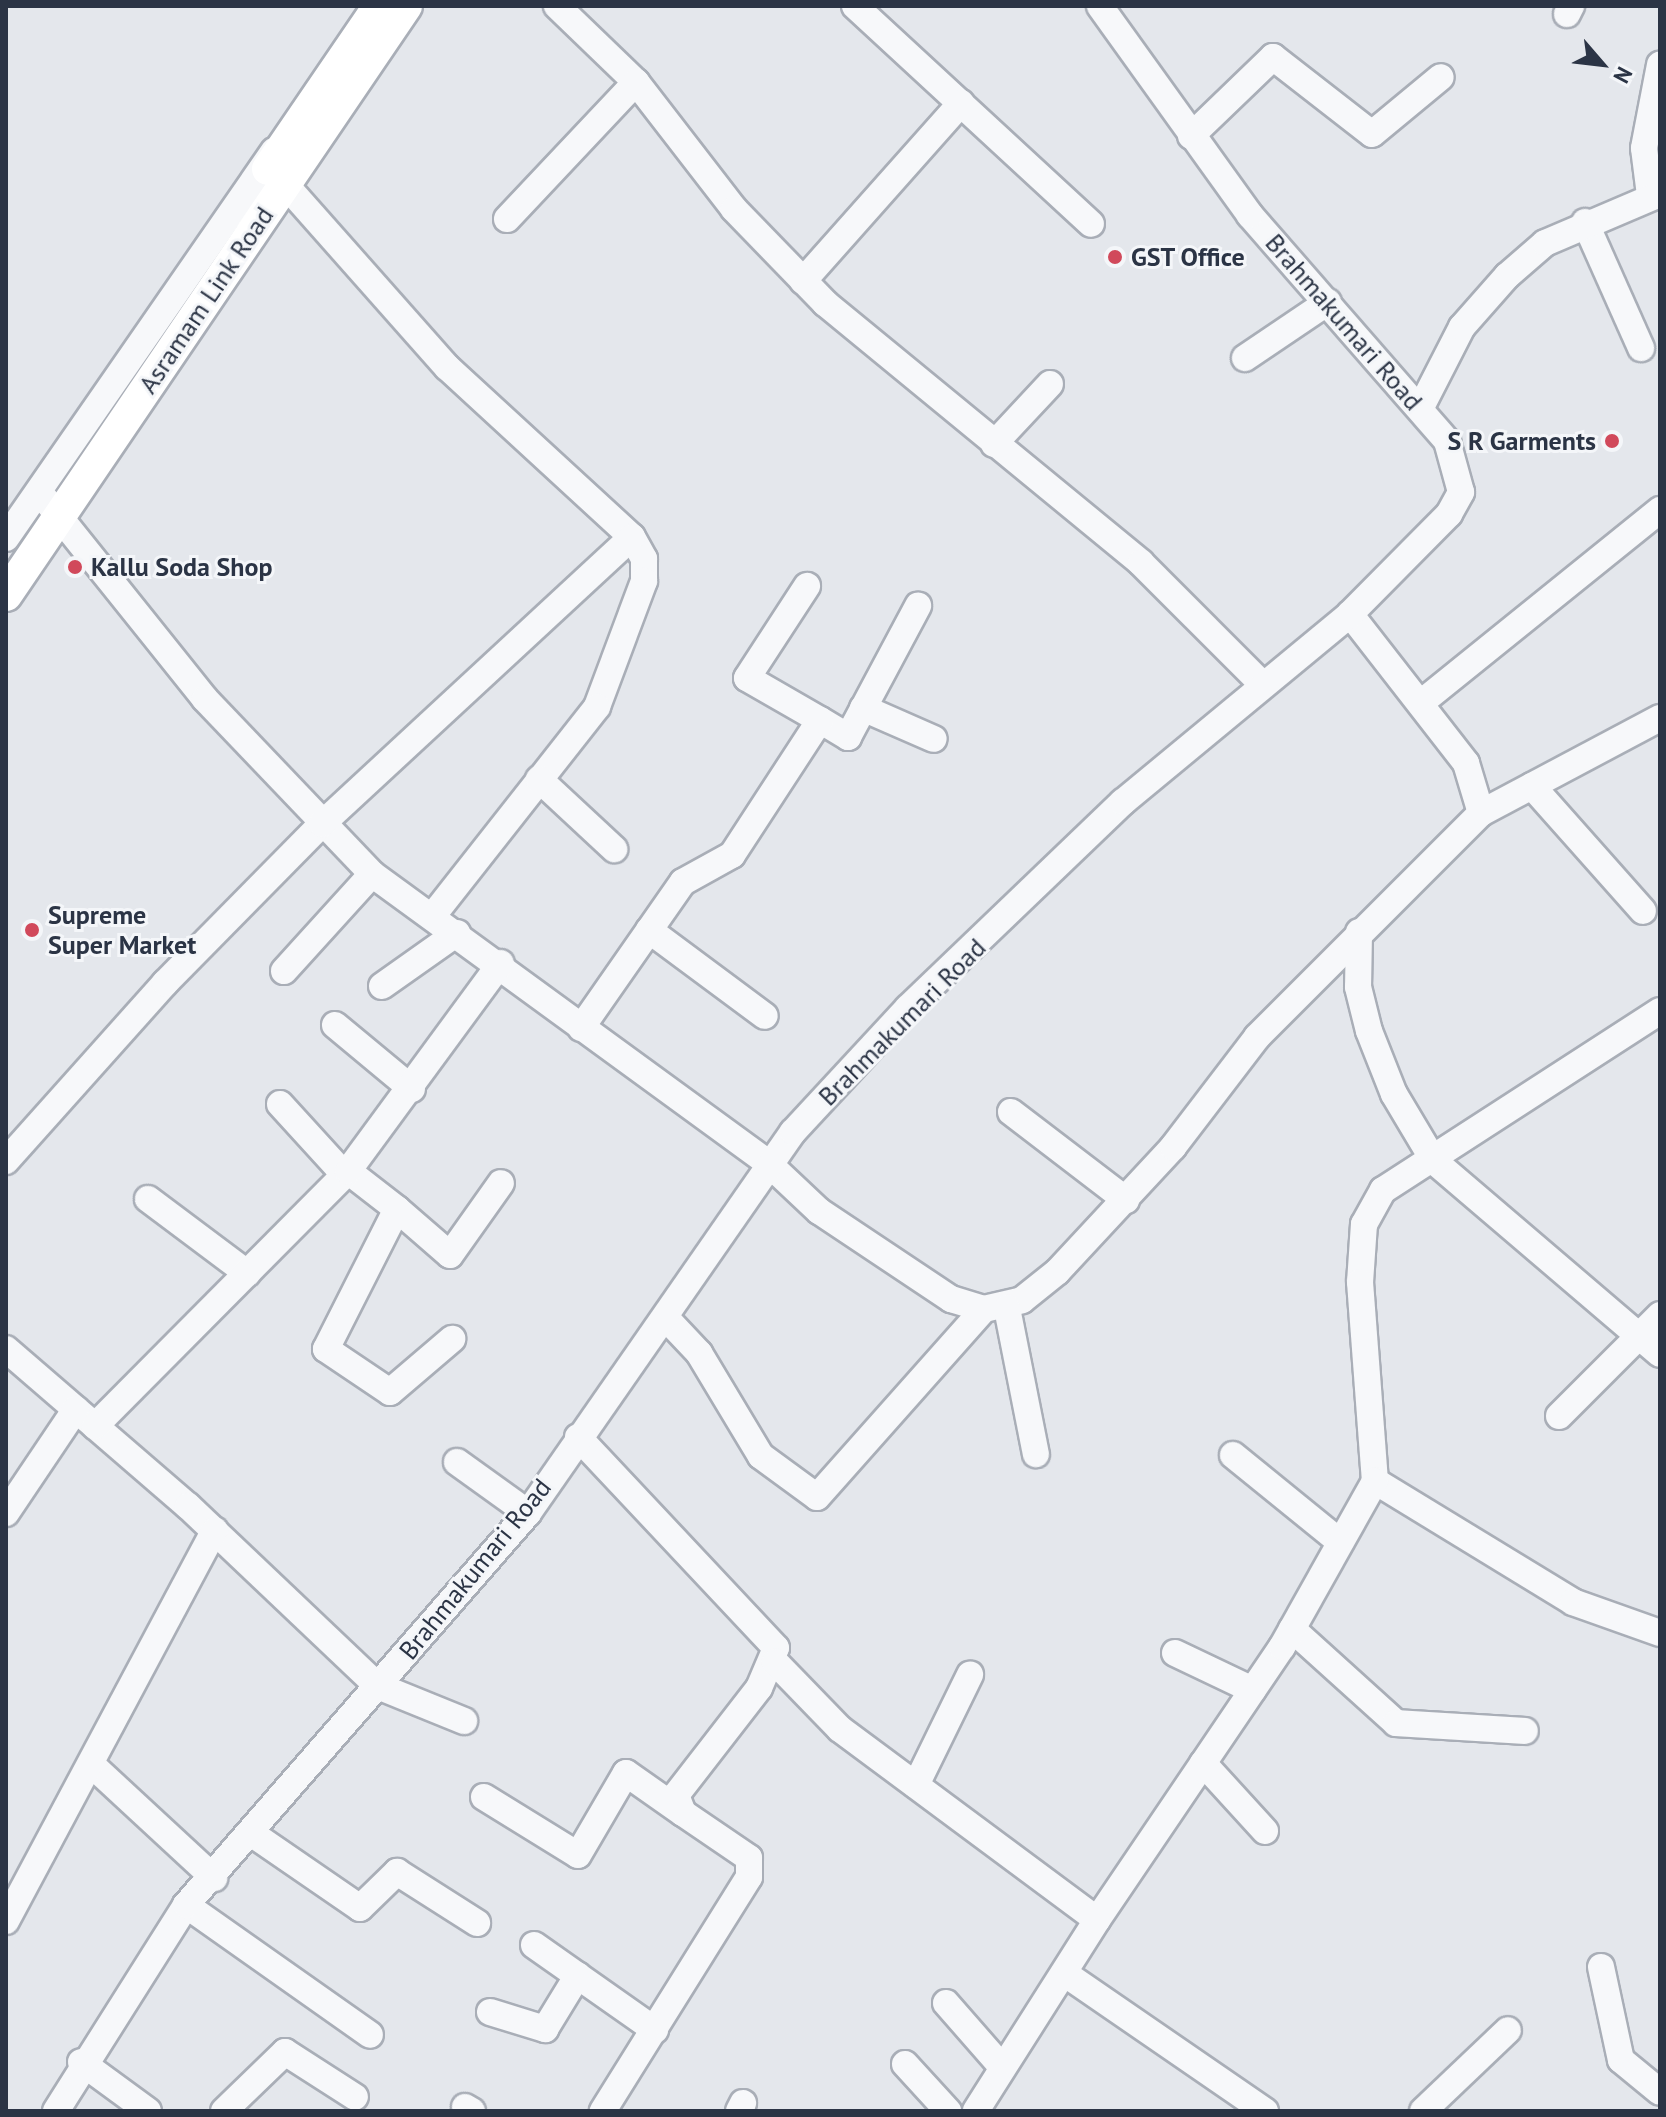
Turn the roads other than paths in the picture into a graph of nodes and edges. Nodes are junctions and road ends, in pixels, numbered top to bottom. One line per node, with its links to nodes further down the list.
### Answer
1 (376, 6): 23 (main road, Asramam Link Road); 26 (street)
2 (406, 6): 11 (main road, Asramam Link Road)
3 (557, 6): 8 (street)
4 (855, 6): 9 (street)
5 (1100, 6): 10 (street, Brahmakumari Road)
6 (1660, 65): 12 (street)
7 (1441, 77): 10 (street)
8 (636, 82): 13 (street); 16 (street)
9 (961, 103): 15 (street); 16 (street)
10 (1191, 136): 17 (street, Brahmakumari Road)
11 (284, 183): 23 (main road, Asramam Link Road); 25 (street)
12 (1655, 194): 14 (street)
13 (507, 219)
14 (1585, 222): 18 (street); 21 (street)
15 (1091, 224)
16 (803, 281): 22 (street)
17 (1328, 302): 19 (street); 21 (street, Brahmakumari Road)
18 (1641, 348)
19 (1245, 358)
20 (1050, 384): 22 (street)
21 (1420, 409): 31 (street, Brahmakumari Road)
22 (994, 444): 32 (street)
23 (52, 508): 27 (main road, Asramam Link Road); 29 (main road, Asramam Link Road); 41 (street)
24 (1660, 510): 33 (street)
25 (632, 537): 38 (street); 41 (street)
26 (6, 538)
27 (6, 556)
28 (807, 586): 36 (street)
29 (6, 595)
30 (918, 606): 34 (street)
31 (1350, 614): 32 (street, Brahmakumari Road); 33 (street)
32 (1261, 683): 61 (street, Brahmakumari Road)
33 (1422, 702): 40 (street)
34 (863, 708): 36 (street); 37 (street)
35 (1660, 718): 39 (street)
36 (820, 720): 46 (street)
37 (934, 739)
38 (539, 779): 42 (street); 45 (street)
39 (1532, 786): 40 (street); 44 (street)
40 (1481, 813): 47 (street)
41 (322, 824): 43 (street); 59 (street)
42 (614, 849)
43 (372, 874): 45 (street); 50 (street)
44 (1643, 911)
45 (432, 917): 48 (street)
46 (649, 930): 53 (street); 55 (street)
47 (1359, 932): 60 (street); 65 (street)
48 (457, 933): 49 (street); 51 (street)
49 (501, 963): 55 (street); 56 (street)
50 (284, 971)
51 (382, 986)
52 (1660, 1011): 60 (street)
53 (765, 1016)
54 (335, 1025): 56 (street)
55 (581, 1028): 61 (street)
56 (412, 1089): 62 (street)
57 (280, 1104): 62 (street)
58 (1011, 1112): 65 (street)
59 (6, 1161)
60 (1434, 1161): 71 (street); 81 (street)
61 (768, 1163): 68 (street); 70 (street, Brahmakumari Road)
62 (346, 1172): 66 (street); 67 (street)
63 (501, 1183): 66 (street)
64 (148, 1199): 67 (street)
65 (1126, 1200): 68 (street)
66 (397, 1209): 72 (street)
67 (247, 1273): 76 (street)
68 (996, 1308): 70 (street); 78 (street)
69 (1660, 1315): 71 (street)
70 (665, 1317): 77 (street, Brahmakumari Road)
71 (1635, 1332): 74 (street); 75 (street)
72 (452, 1339)
73 (6, 1349): 76 (street)
74 (1660, 1354)
75 (1559, 1416)
76 (86, 1417): 82 (street); 84 (street)
77 (578, 1437): 83 (street, Brahmakumari Road); 89 (street)
78 (1036, 1454)
79 (1233, 1455): 85 (street)
80 (457, 1462): 83 (street)
81 (1375, 1481): 85 (street); 87 (street)
82 (6, 1513)
83 (528, 1513): 91 (street, Brahmakumari Road)
84 (215, 1530): 91 (street); 96 (street)
85 (1340, 1542): 86 (street)
86 (1292, 1629): 92 (street); 94 (street)
87 (1660, 1633)
88 (1175, 1653): 92 (street)
89 (775, 1662): 97 (street); 99 (street)
90 (970, 1675): 97 (street)
91 (378, 1686): 93 (street); 101 (street, Brahmakumari Road)
92 (1253, 1690): 95 (street)
93 (464, 1721)
94 (1525, 1731)
95 (1203, 1763): 100 (street); 104 (street)
96 (91, 1764): 102 (street); 105 (street)
97 (916, 1785): 104 (street)
98 (484, 1797): 99 (street)
99 (683, 1813): 113 (street)
100 (1265, 1831)
101 (251, 1833): 102 (street, Brahmakumari Road); 106 (street)
102 (214, 1878): 103 (street, Brahmakumari Road)
103 (186, 1905): 115 (street); 116 (street, Brahmakumari Road)
104 (1097, 1920): 109 (street)
105 (6, 1921)
106 (477, 1923)
107 (534, 1945): 110 (street)
108 (1601, 1967): 119 (street)
109 (1064, 1973): 118 (street); 127 (street)
110 (578, 1975): 112 (street); 113 (street)
111 (946, 2003): 118 (street)
112 (490, 2012)
113 (655, 2030): 124 (street)
114 (1508, 2030): 128 (street)
115 (370, 2035)
116 (81, 2062): 122 (street, Brahmakumari Road); 123 (street)
117 (905, 2064): 125 (street)
118 (1002, 2067): 126 (street)
119 (1660, 2092)
120 (355, 2097): 121 (street)
121 (235, 2108)
122 (56, 2111)
123 (148, 2111)
124 (603, 2111)
125 (948, 2111)
126 (976, 2111)
127 (1265, 2111)
128 (1423, 2111)

